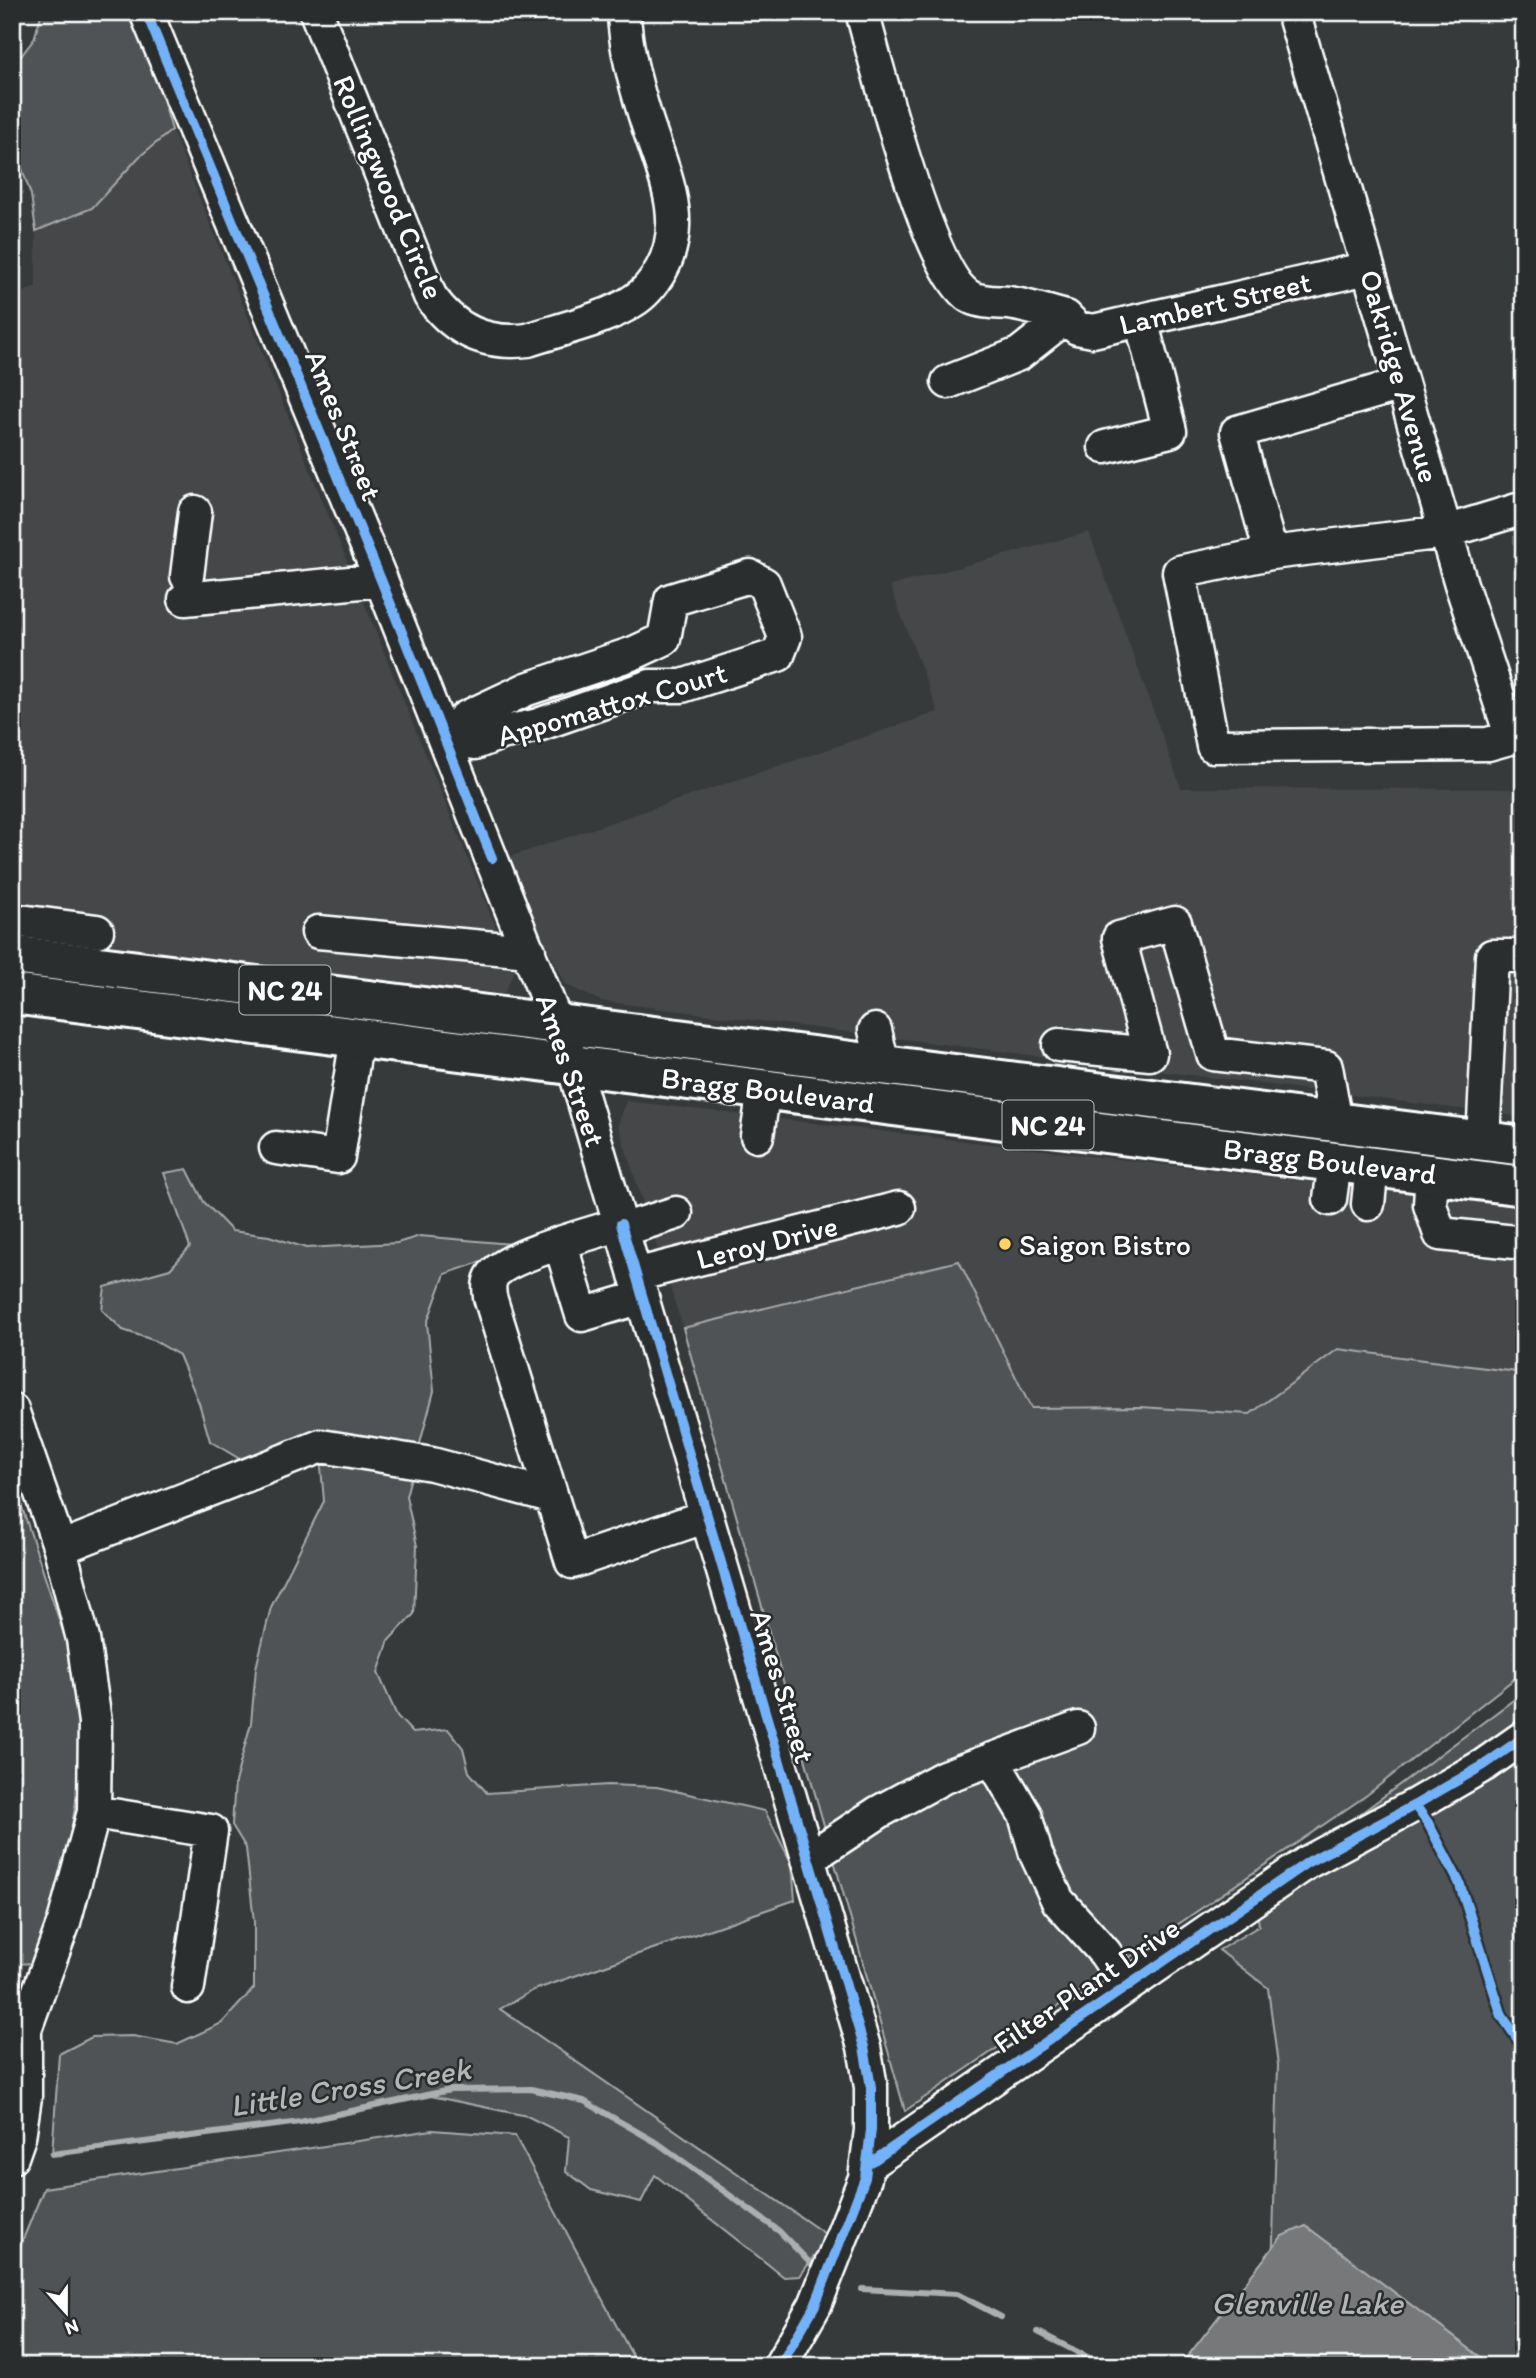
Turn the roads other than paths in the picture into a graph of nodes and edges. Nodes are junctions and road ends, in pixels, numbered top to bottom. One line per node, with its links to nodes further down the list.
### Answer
1 (146, 12): 16 (street, Ames Street)
2 (316, 12): 3 (street, Rollingwood Circle)
3 (624, 12)
4 (863, 12): 7 (street, Lambert Street)
5 (1293, 12): 6 (street, Oakridge Avenue)
6 (1368, 268): 8 (street, Lambert Street); 10 (street, Oakridge Avenue)
7 (1066, 317): 8 (street, Lambert Street); 9 (street)
8 (1141, 320): 11 (street)
9 (948, 382)
10 (1402, 384): 14 (street, Oakridge Avenue); 15 (street)
11 (1105, 447)
12 (1524, 508): 14 (street)
13 (195, 512): 16 (street)
14 (1446, 532): 15 (street); 21 (street, Oakridge Avenue)
15 (1271, 553): 21 (street)
16 (381, 580): 22 (street, Ames Street)
17 (664, 639): 18 (street); 19 (street); 19 (street, Appomattox Court)
18 (536, 686): 20 (street); 22 (street)
19 (682, 686): 20 (street, Appomattox Court)
20 (549, 722): 22 (street, Appomattox Court)
21 (1518, 736)
22 (444, 739): 26 (street, Ames Street)
23 (12, 920): 25 (street)
24 (318, 932): 26 (street)
25 (96, 935): 27 (main road, Bragg Boulevard / NC 24); 30 (main road, Bragg Boulevard / NC 24)
26 (528, 951): 30 (street, Ames Street)
27 (12, 955)
28 (1524, 956): 37 (street)
29 (12, 994): 31 (main road, Bragg Boulevard / NC 24)
30 (558, 1025): 33 (street, Ames Street); 35 (main road, Bragg Boulevard / NC 24)
31 (357, 1037): 33 (main road, Bragg Boulevard / NC 24); 39 (street)
32 (1059, 1045): 35 (street)
33 (573, 1065): 34 (main road, Bragg Boulevard / NC 24); 46 (street, Ames Street)
34 (764, 1089): 36 (street); 41 (main road, Bragg Boulevard / NC 24)
35 (1336, 1123): 37 (main road, Bragg Boulevard / NC 24)
36 (757, 1136)
37 (1483, 1141): 38 (main road, Bragg Boulevard / NC 24)
38 (1524, 1146)
39 (276, 1148)
40 (1432, 1174): 41 (main road, Bragg Boulevard / NC 24); 42 (main road, Bragg Boulevard / NC 24); 48 (street)
41 (1345, 1176): 43 (street)
42 (1524, 1186)
43 (1368, 1204)
44 (899, 1208): 49 (street, Leroy Drive)
45 (676, 1213): 46 (street)
46 (621, 1227): 47 (street); 49 (street, Ames Street)
47 (561, 1243): 49 (street, Leroy Drive); 51 (street)
48 (1524, 1243)
49 (639, 1286): 52 (street, Ames Street)
50 (12, 1410): 53 (street)
51 (551, 1496): 52 (street); 53 (street)
52 (707, 1516): 58 (street, Ames Street)
53 (60, 1548): 57 (street)
54 (1078, 1728): 56 (street)
55 (1524, 1737): 59 (street, Filter Plant Drive)
56 (992, 1759): 58 (street); 59 (street)
57 (94, 1812): 60 (street); 62 (street)
58 (808, 1859): 64 (street, Ames Street)
59 (1127, 1986): 64 (street, Filter Plant Drive)
60 (188, 1987)
61 (12, 2000): 62 (street)
62 (25, 2029): 63 (street)
63 (12, 2157)
64 (867, 2165): 65 (street)
65 (780, 2366)

